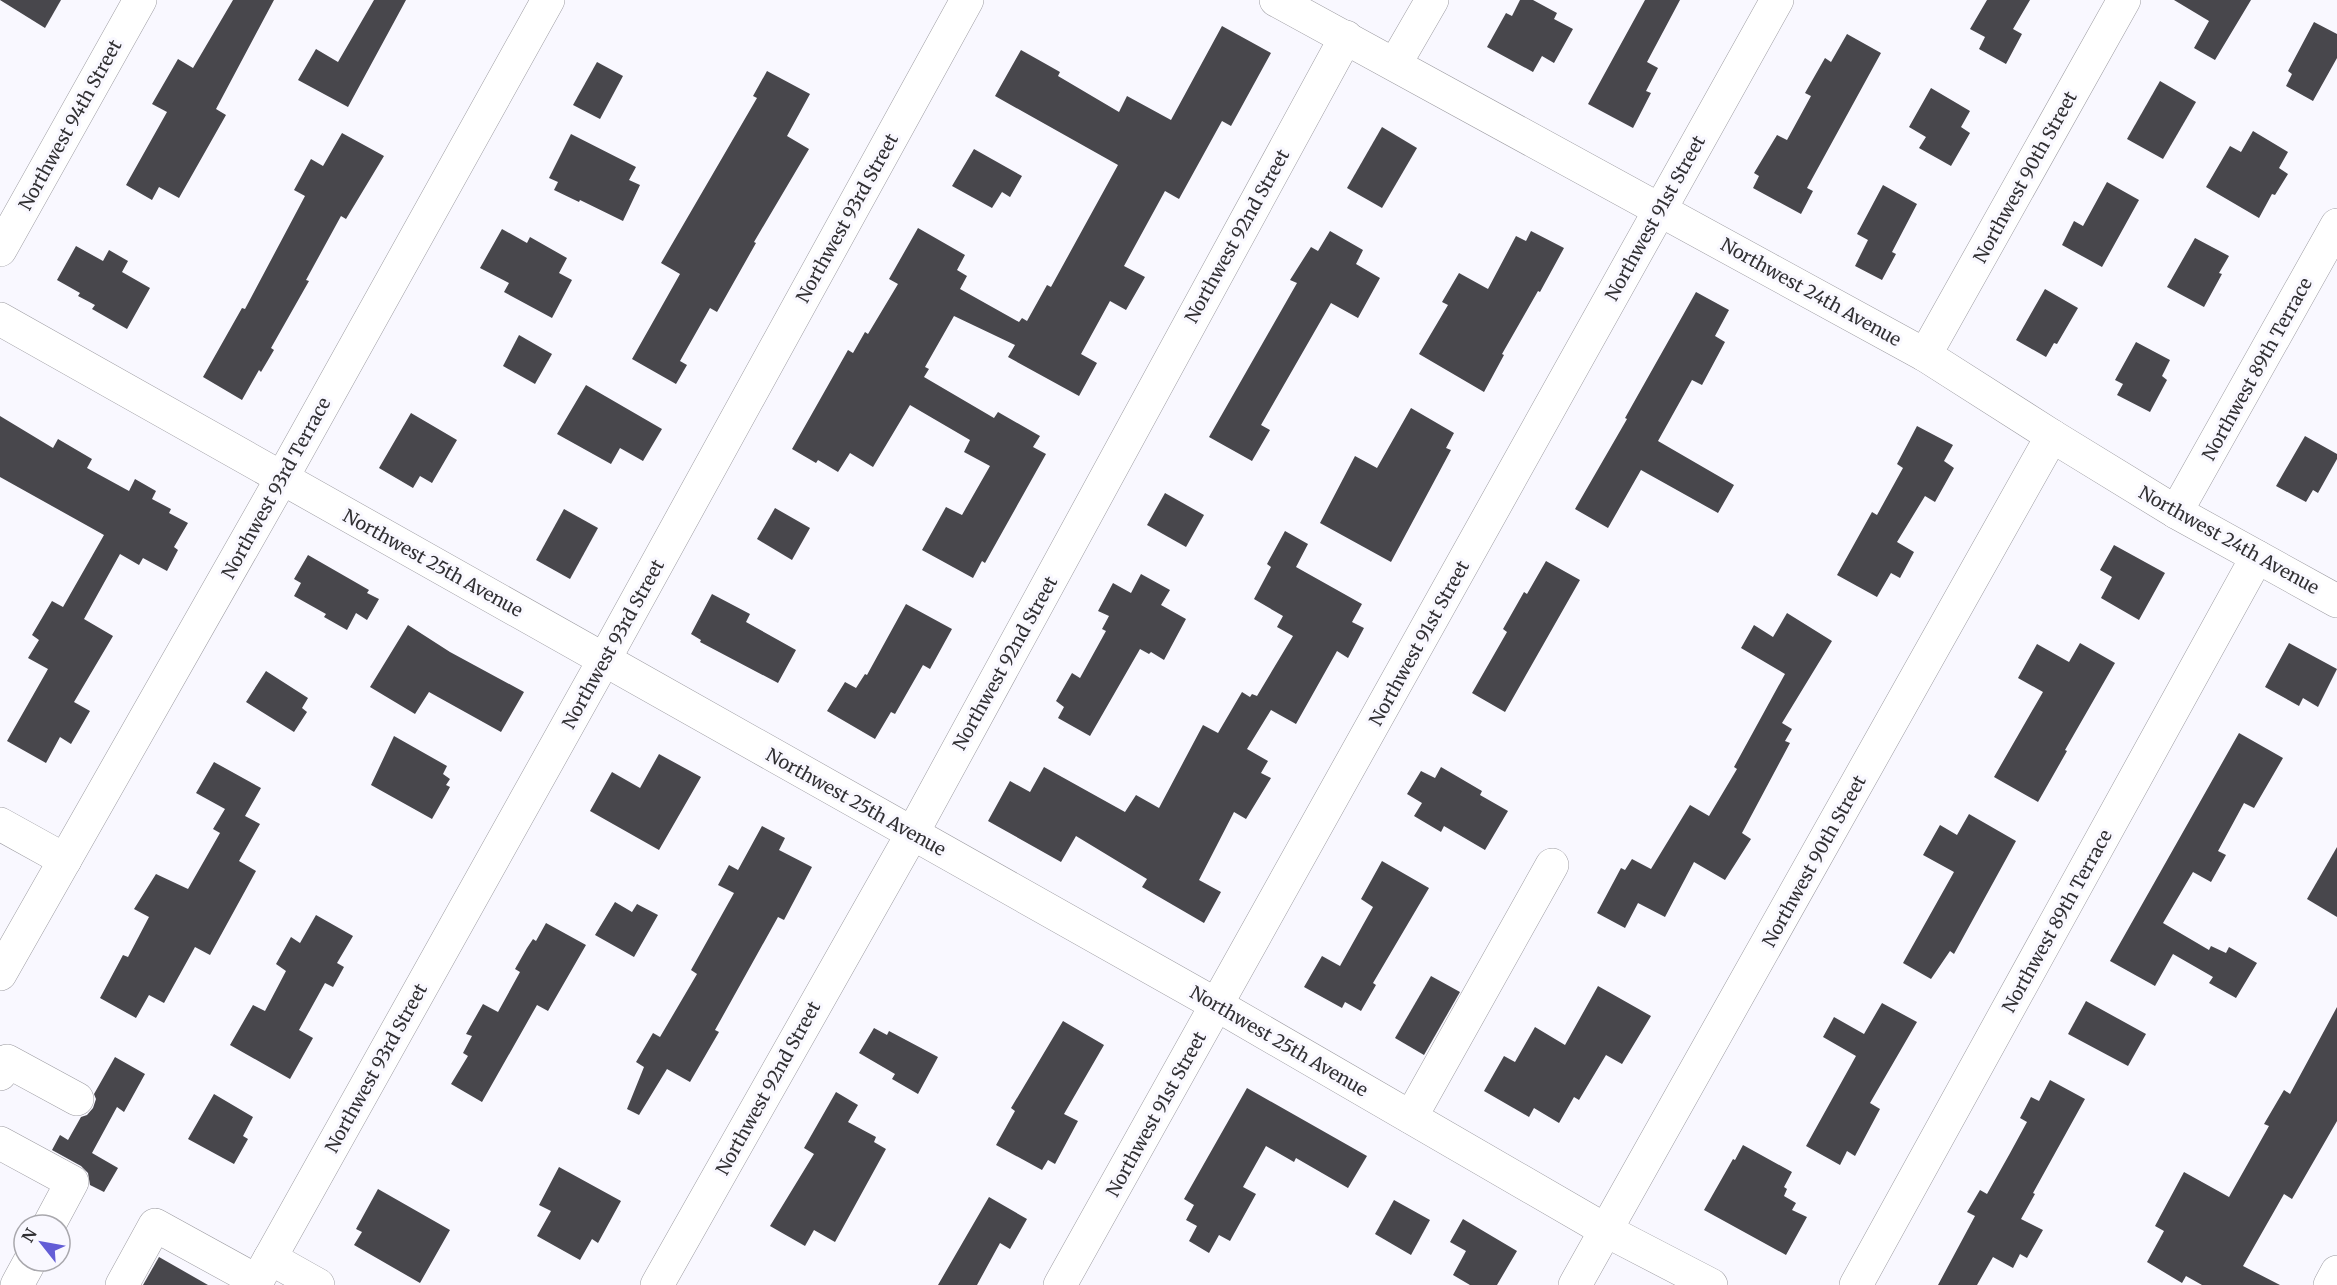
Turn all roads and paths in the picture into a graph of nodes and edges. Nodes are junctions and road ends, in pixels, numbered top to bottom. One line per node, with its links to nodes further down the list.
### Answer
1 (140, 0): 12 (street, Northwest 94th Street)
2 (548, 0): 16 (street, Northwest 93rd Terrace)
3 (967, 0): 20 (street, Northwest 93rd Street)
4 (1276, 0): 8 (street, Northwest 24th Avenue)
5 (1432, 0): 9 (street)
6 (1777, 0): 10 (street, Northwest 91st Street)
7 (2124, 0): 14 (street, Northwest 90th Street)
8 (1346, 37): 9 (street, Northwest 24th Avenue); 22 (street, Northwest 92nd Street)
9 (1395, 64): 10 (street, Northwest 24th Avenue)
10 (1659, 210): 14 (street, Northwest 24th Avenue); 26 (street, Northwest 91st Street)
11 (2337, 225): 17 (street, Northwest 89th Terrace)
12 (0, 250)
13 (0, 319): 16 (street, Northwest 25th Avenue)
14 (1925, 355): 15 (street, Northwest 24th Avenue)
15 (2052, 436): 17 (street, Northwest 24th Avenue); 32 (street, Northwest 90th Street)
16 (282, 478): 20 (street, Northwest 25th Avenue); 23 (street, Northwest 93rd Terrace)
17 (2176, 512): 18 (street, Northwest 24th Avenue)
18 (2257, 557): 19 (street, Northwest 24th Avenue); 41 (street, Northwest 89th Terrace)
19 (2337, 601)
20 (604, 660): 22 (street, Northwest 25th Avenue); 34 (street, Northwest 93rd Street)
21 (0, 824): 23 (street)
22 (912, 834): 26 (street, Northwest 25th Avenue); 37 (street, Northwest 92nd Street)
23 (65, 860): 25 (street, Northwest 93rd Terrace)
24 (1552, 865): 29 (street)
25 (0, 974)
26 (1217, 1005): 29 (street, Northwest 25th Avenue); 38 (street, Northwest 91st Street)
27 (0, 1074): 28 (street)
28 (77, 1099)
29 (1411, 1117): 32 (street, Northwest 25th Avenue)
30 (0, 1143): 31 (street)
31 (55, 1213)
32 (1607, 1231): 39 (street, Northwest 90th Street); 40 (street, Northwest 25th Avenue)
33 (2337, 1272): 42 (street)
34 (260, 1275): 35 (street); 36 (street)
35 (122, 1285)
36 (318, 1285)
37 (657, 1285)
38 (1060, 1285)
39 (1575, 1285)
40 (1712, 1285)
41 (1856, 1285)
42 (2330, 1285)

